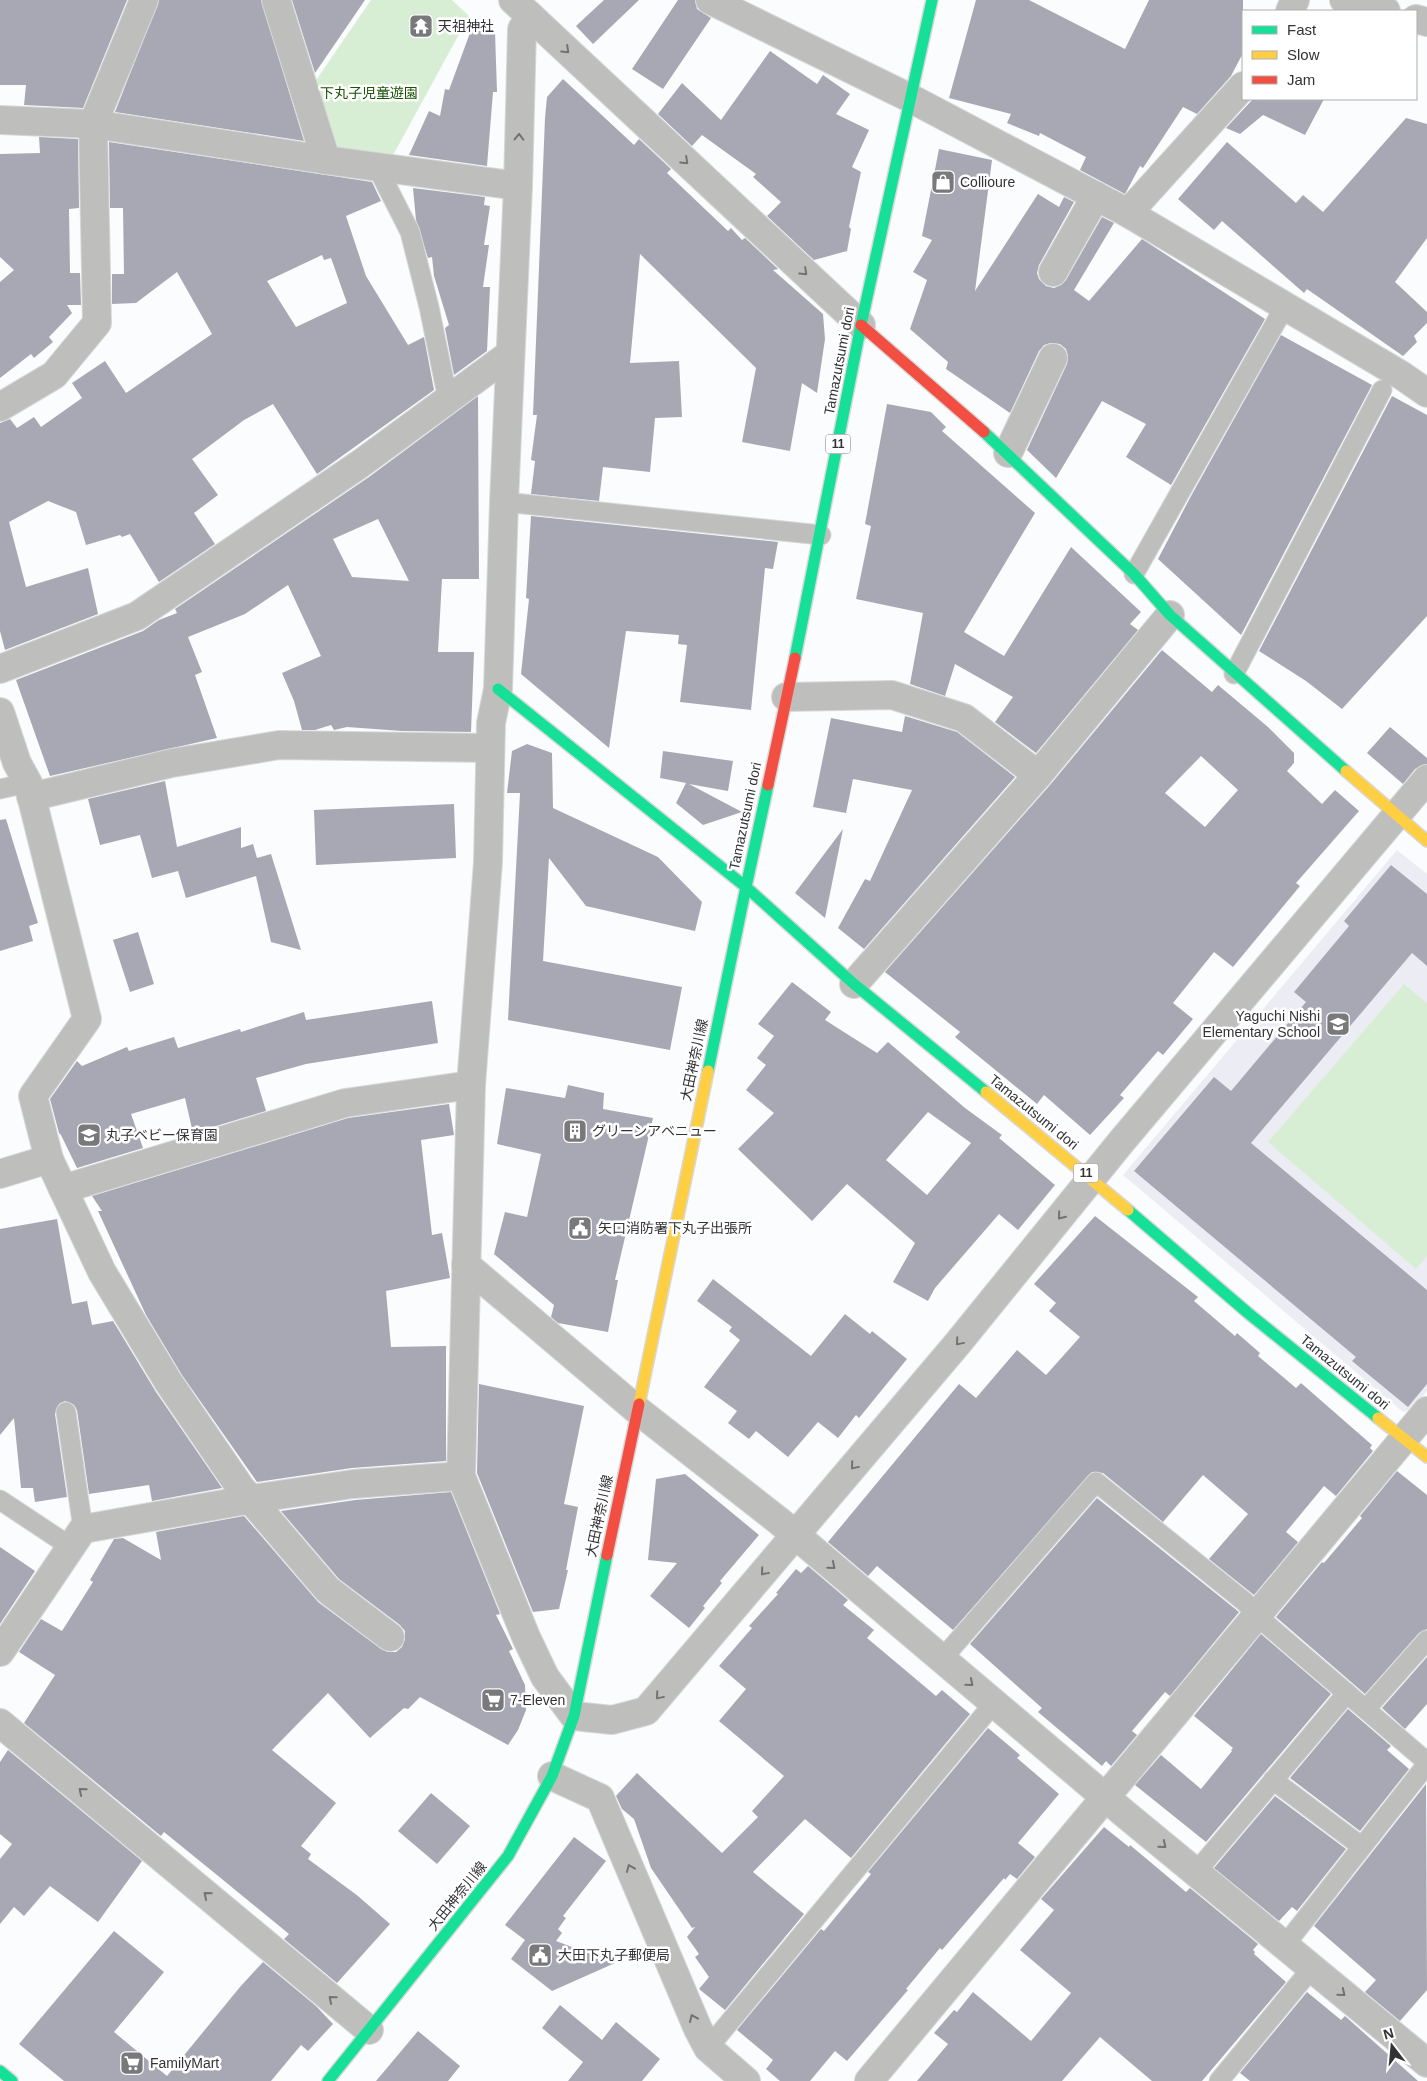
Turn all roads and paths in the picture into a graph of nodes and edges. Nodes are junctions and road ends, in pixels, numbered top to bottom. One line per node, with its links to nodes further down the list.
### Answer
1 (144, 0): 11 (street)
2 (276, 0): 12 (street)
3 (710, 0): 9 (street)
4 (932, 0): 9 (main road, Tamazutsumi dori / 11)
5 (1344, 0): 7 (street)
6 (522, 8): 14 (street, one-way to 6); 19 (street, one-way to 19)
7 (1382, 10)
8 (1242, 87): 16 (street)
9 (910, 98): 15 (street); 19 (main road, Tamazutsumi dori / 11)
10 (0, 120): 11 (street)
11 (93, 124): 12 (street); 25 (street)
12 (326, 160): 13 (street)
13 (377, 167): 14 (street); 24 (lane)
14 (518, 186): 20 (street)
15 (1096, 196): 16 (street); 17 (street)
16 (1128, 213): 18 (street)
17 (1053, 272)
18 (1285, 306): 22 (street); 29 (lane)
19 (861, 325): 26 (main road); 28 (main road, Tamazutsumi dori / 11)
20 (510, 354): 24 (street); 27 (street)
21 (1053, 358): 26 (street)
22 (1392, 382): 23 (street); 32 (lane)
23 (1427, 393)
24 (448, 400): 31 (street)
25 (0, 407)
26 (1008, 453): 29 (main road)
27 (504, 502): 28 (lane); 33 (street)
28 (821, 535): 34 (main road, Tamazutsumi dori / 11)
29 (1134, 574): 30 (main road)
30 (1170, 615): 32 (main road); 37 (street)
31 (0, 669)
32 (1234, 674): 41 (main road)
33 (498, 689): 36 (street); 43 (main road)
34 (786, 697): 37 (street); 43 (main road, Tamazutsumi dori / 11)
35 (0, 712): 40 (street)
36 (490, 748): 40 (street); 45 (street)
37 (1038, 776): 44 (street)
38 (1427, 779): 41 (street)
39 (0, 789): 40 (lane)
40 (29, 790): 46 (street)
41 (1397, 816): 42 (main road); 48 (street)
42 (1427, 841)
43 (746, 887): 44 (main road, Tamazutsumi dori / 11); 51 (main road, 大田神奈川線)
44 (854, 984): 48 (main road, Tamazutsumi dori / 11)
45 (471, 1085): 49 (street); 50 (street)
46 (49, 1159): 47 (street); 49 (street)
47 (0, 1174)
48 (1092, 1179): 54 (main road, Tamazutsumi dori / 11); 59 (street, one-way to 59)
49 (63, 1189): 57 (street)
50 (466, 1265): 51 (street); 56 (street)
51 (636, 1409): 59 (street); 69 (main road, 大田神奈川線)
52 (1427, 1410): 54 (street)
53 (66, 1412): 60 (lane)
54 (1404, 1439): 55 (main road, Tamazutsumi dori / 11); 61 (street)
55 (1427, 1457)
56 (460, 1476): 57 (street); 69 (street)
57 (252, 1499): 60 (street); 62 (street)
58 (0, 1500): 60 (lane)
59 (795, 1535): 65 (street, one-way to 65); 69 (street, one-way to 69)
60 (77, 1538): 64 (street)
61 (1258, 1616): 65 (lane); 66 (lane); 74 (street)
62 (390, 1637)
63 (1427, 1640): 68 (lane)
64 (0, 1652)
65 (942, 1659): 67 (street, one-way to 67)
66 (1347, 1692): 68 (lane); 73 (lane)
67 (994, 1703): 74 (street); 80 (lane)
68 (1366, 1709): 71 (lane)
69 (574, 1716): 72 (main road, 大田神奈川線)
70 (0, 1723): 79 (street, one-way to 70)
71 (1427, 1763): 75 (lane)
72 (552, 1776): 79 (main road, 大田神奈川線); 80 (street, one-way to 72)
73 (1273, 1780): 75 (lane); 76 (lane)
74 (1106, 1798): 76 (street, one-way to 76); 86 (street)
75 (1361, 1846): 77 (lane)
76 (1196, 1872): 77 (street)
77 (1285, 1946): 78 (street)
78 (1312, 1968): 81 (street, one-way to 81); 87 (lane)
79 (369, 2030): 83 (main road, 大田神奈川線)
80 (708, 2048): 85 (street)
81 (1427, 2063)
82 (0, 2071): 84 (main road)
83 (330, 2080)
84 (12, 2081)
85 (746, 2081)
86 (869, 2081)
87 (1219, 2081)

